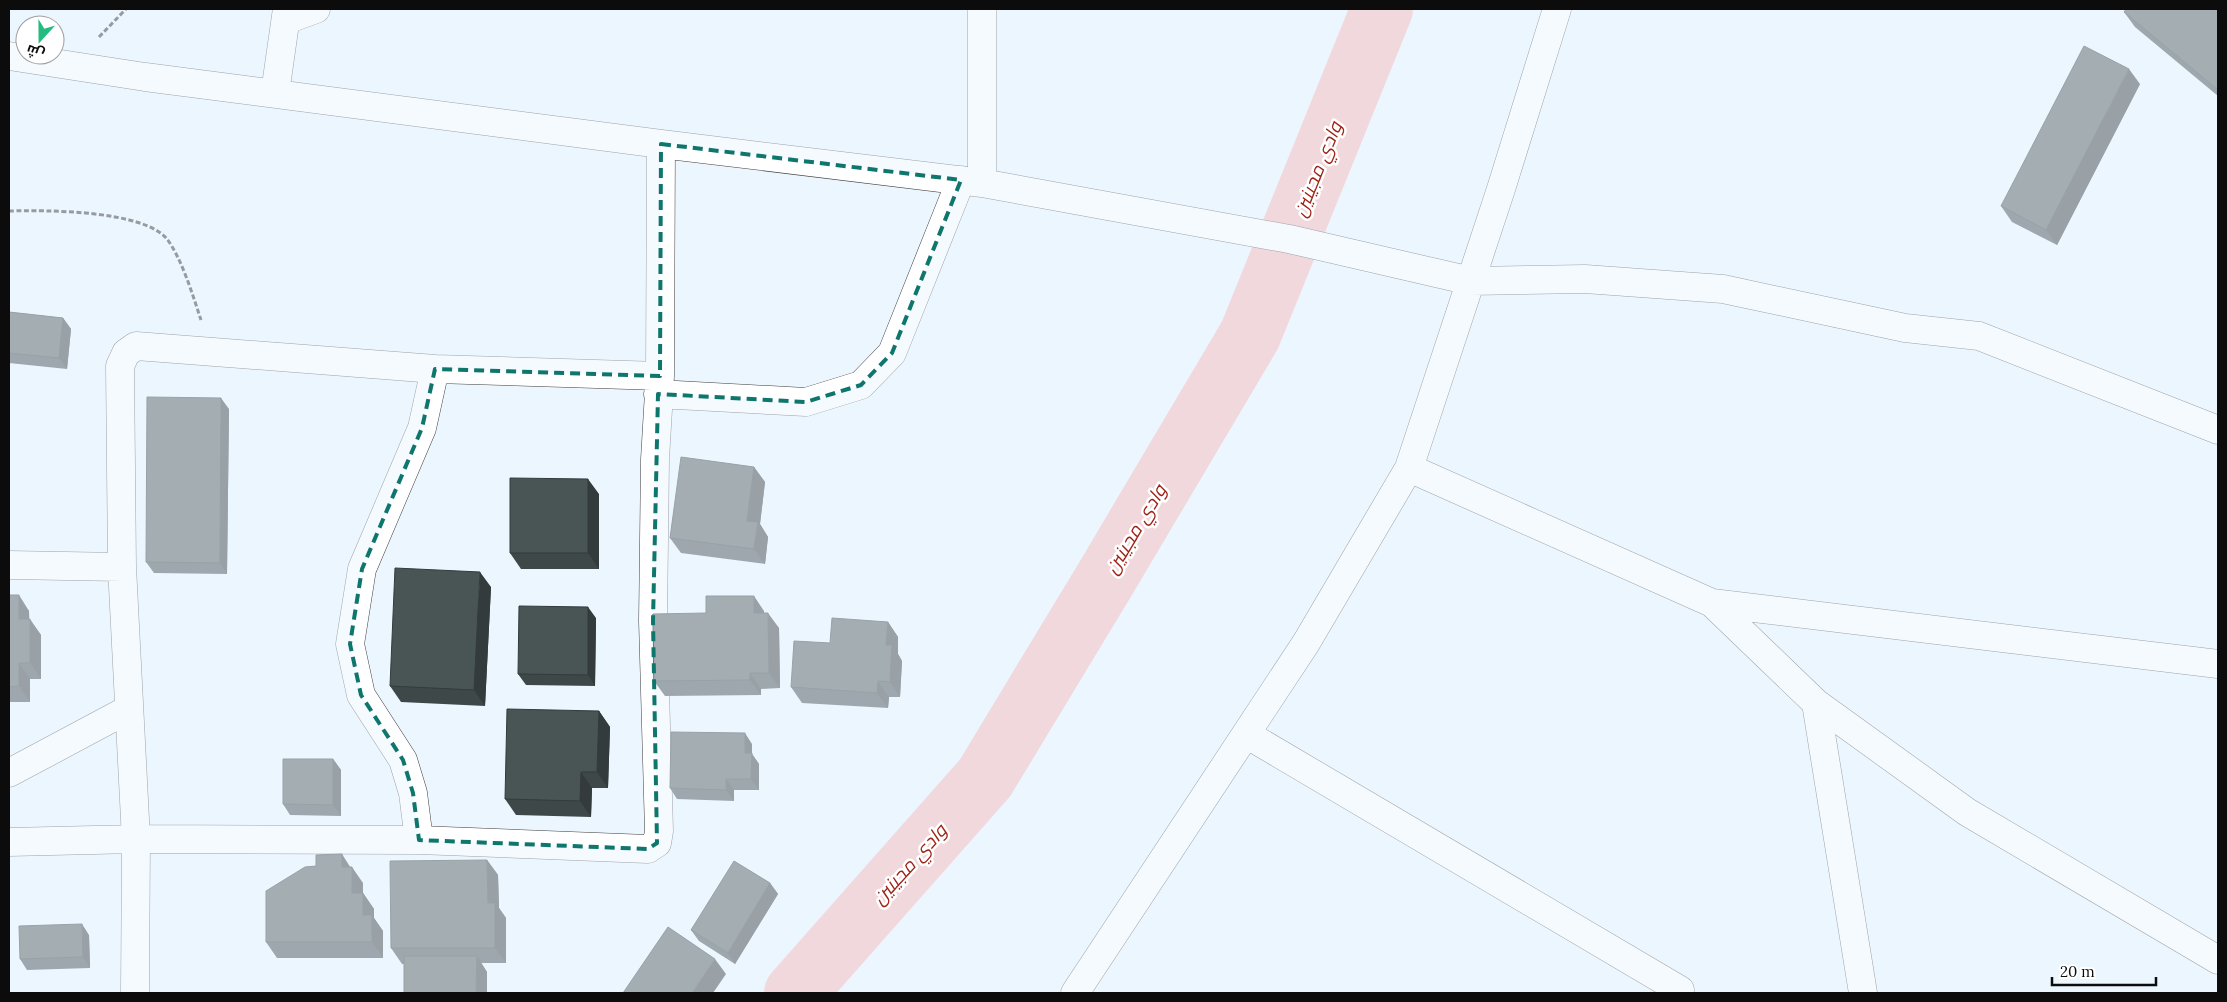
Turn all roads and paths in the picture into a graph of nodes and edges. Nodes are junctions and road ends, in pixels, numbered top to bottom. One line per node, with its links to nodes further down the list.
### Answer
1 (316, 9): 4 (street)
2 (982, 9): 8 (street)
3 (1557, 9): 10 (street)
4 (287, 14): 6 (street)
5 (9, 56): 6 (street)
6 (275, 93): 7 (street)
7 (661, 144): 8 (street); 13 (street)
8 (971, 181): 10 (street); 13 (street)
9 (9, 212): 11 (path)
10 (1471, 281): 14 (street); 15 (street)
11 (212, 351): 12 (street); 17 (street)
12 (435, 369): 13 (street); 25 (street)
13 (659, 385): 25 (street)
14 (2218, 430)
15 (1409, 468): 18 (street); 22 (street)
16 (9, 565): 17 (street)
17 (122, 567): 21 (street)
18 (1712, 603): 19 (street); 20 (street)
19 (2218, 664)
20 (1816, 703): 27 (street); 31 (street)
21 (129, 709): 23 (street); 24 (street)
22 (1246, 734): 28 (street); 30 (street)
23 (9, 773)
24 (136, 839): 25 (street); 26 (street); 29 (street)
25 (419, 840)
26 (9, 842)
27 (2218, 960)
28 (1681, 992)
29 (135, 993)
30 (1075, 993)
31 (1863, 993)

